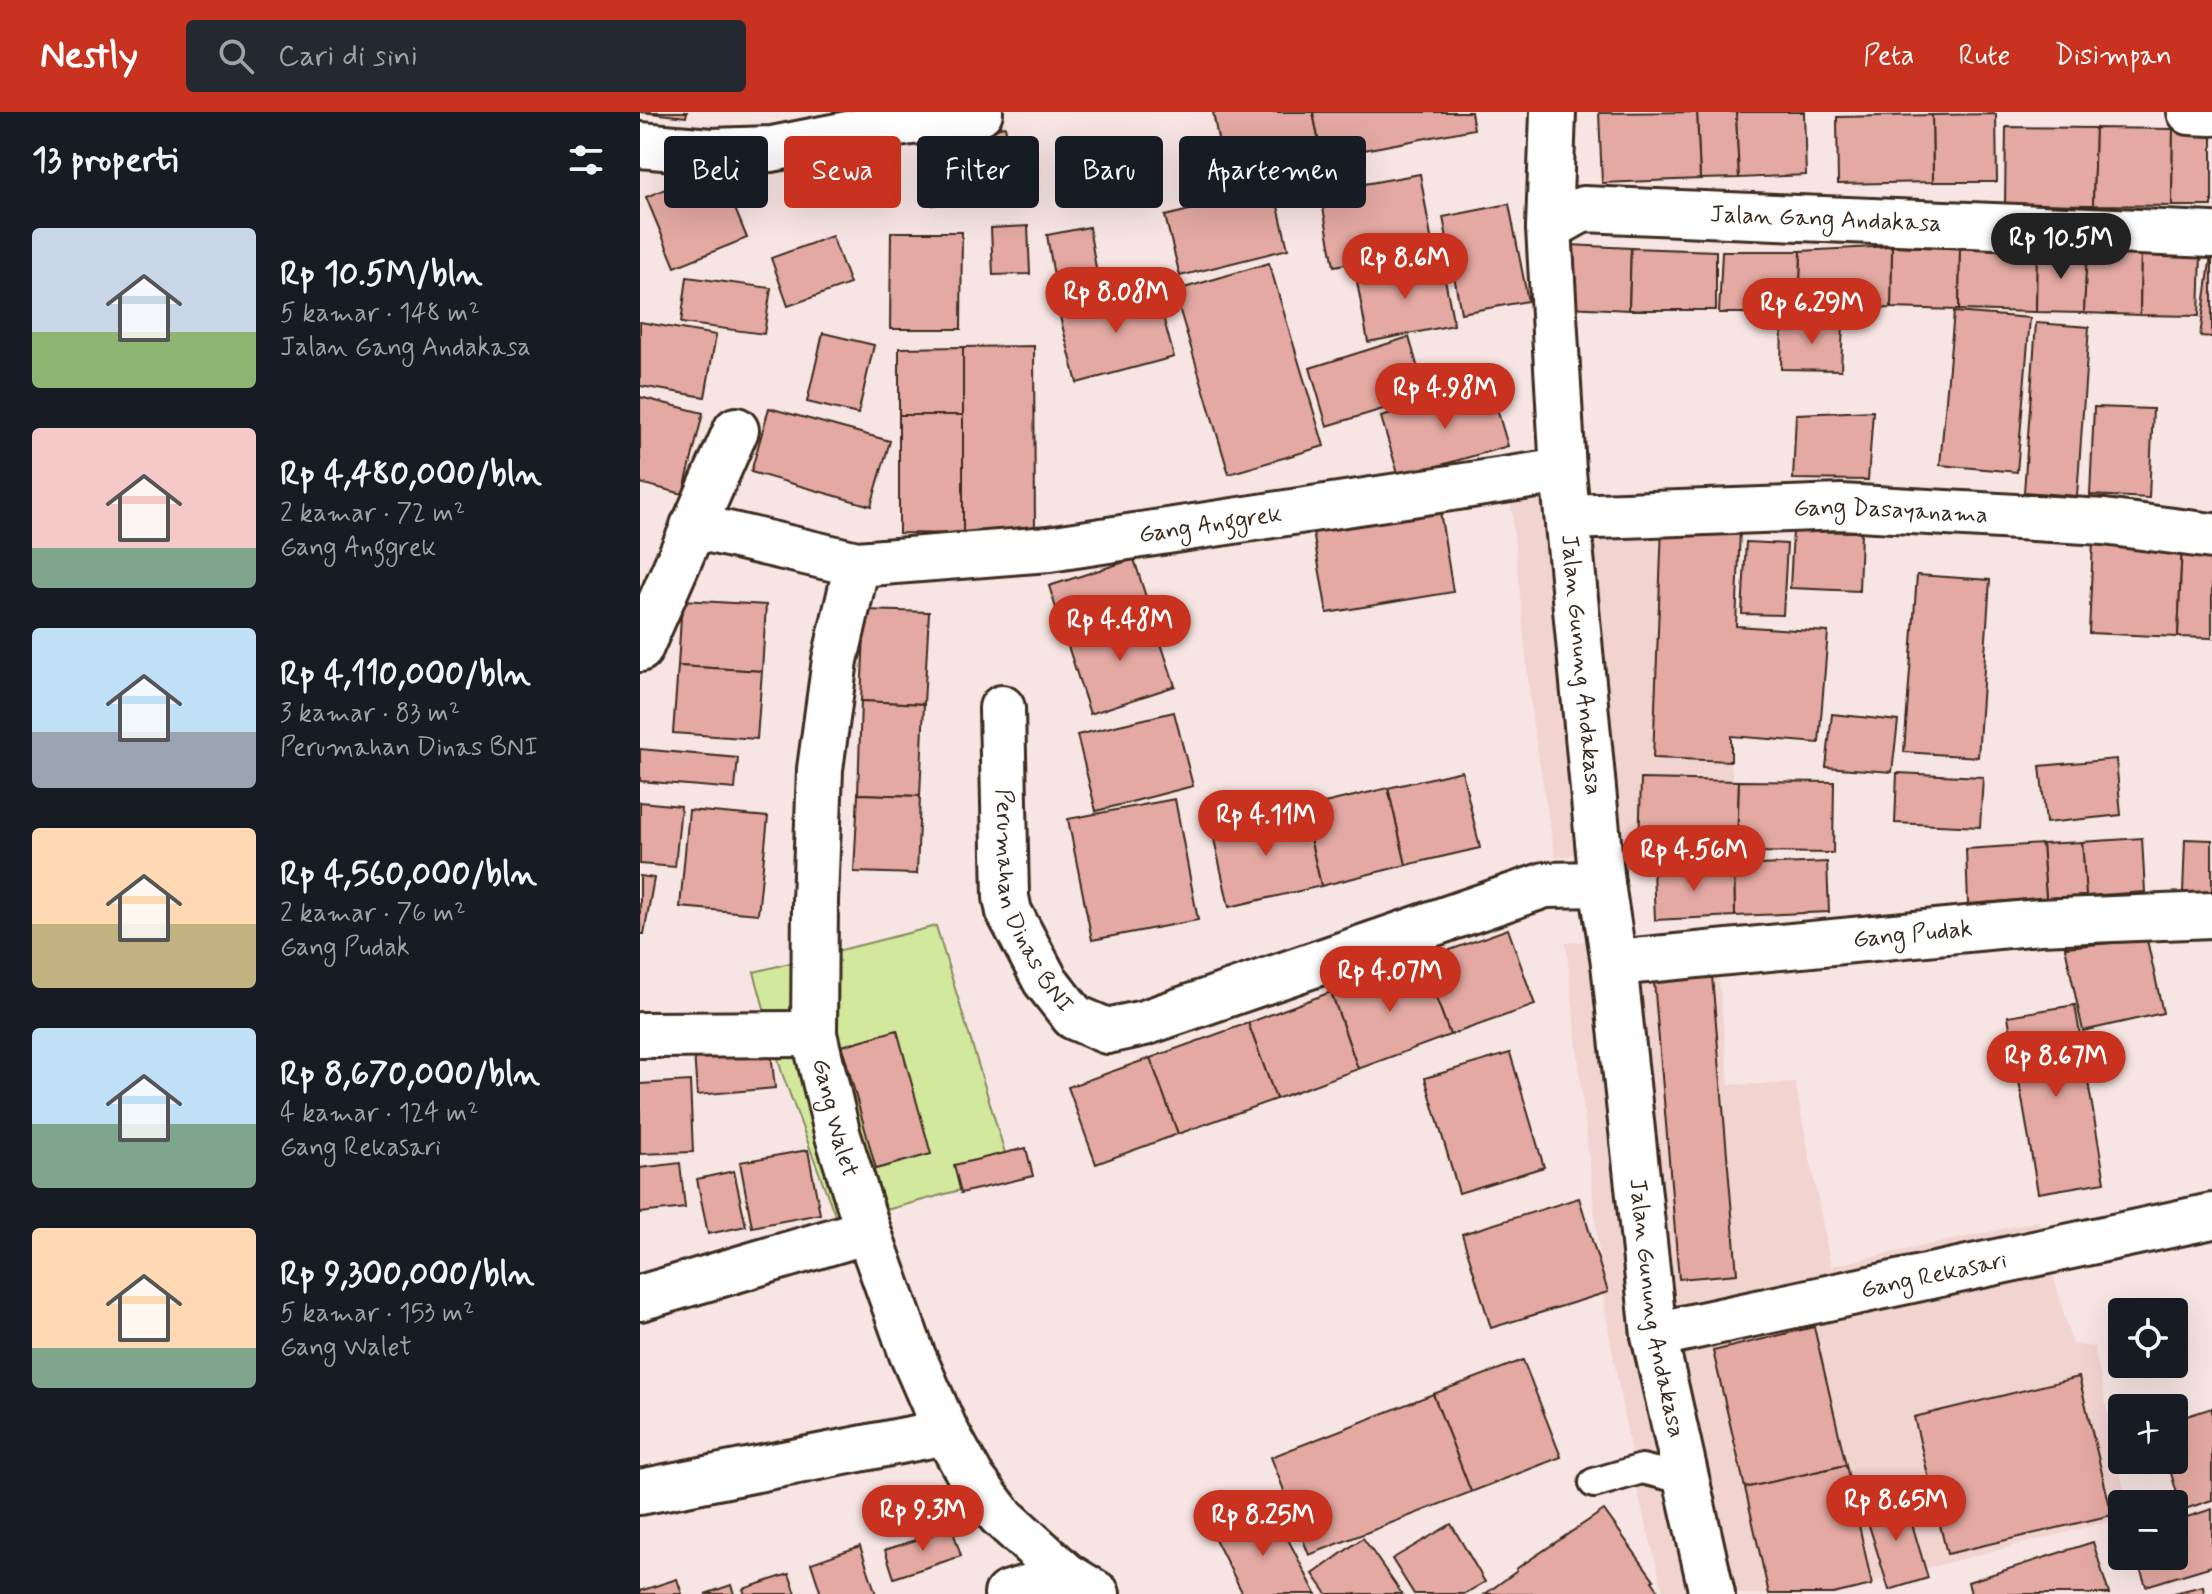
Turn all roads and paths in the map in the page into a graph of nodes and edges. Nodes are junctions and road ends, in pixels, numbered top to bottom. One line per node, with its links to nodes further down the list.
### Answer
1 (980, 112): 5 (street)
2 (1553, 112): 6 (street, Jalan Gunung Andakasa)
3 (2190, 112): 4 (street)
4 (2212, 113)
5 (640, 145)
6 (1566, 218): 7 (street, Jalan Gang Andakasa); 9 (street, Jalan Gunung Andakasa)
7 (2212, 235)
8 (736, 430): 11 (street)
9 (1563, 471): 10 (street, Jalan Gunung Andakasa); 13 (street, Gang Anggrek)
10 (1569, 517): 12 (street, Gang Dasayanama); 16 (street, Jalan Gunung Andakasa)
11 (693, 526): 13 (street, Gang Anggrek); 14 (street)
12 (2212, 536)
13 (857, 564): 19 (street, Gang Walet)
14 (640, 649)
15 (1002, 708): 16 (street, Perumahan Dinas BNI)
16 (1602, 884): 18 (street, Jalan Gunung Andakasa)
17 (2212, 915): 18 (street, Gang Pudak)
18 (1614, 963): 24 (street, Jalan Gunung Andakasa)
19 (814, 1034): 20 (street); 22 (street, Gang Walet)
20 (640, 1035)
21 (2212, 1216): 24 (street, Gang Rekasari)
22 (868, 1231): 23 (street); 25 (street, Gang Walet)
23 (640, 1298)
24 (1654, 1335): 26 (street, Jalan Gunung Andakasa)
25 (946, 1432): 28 (street); 29 (street, Gang Walet)
26 (1687, 1480): 27 (lane); 31 (street, Jalan Gunung Andakasa)
27 (1594, 1483)
28 (640, 1492)
29 (1082, 1584): 30 (street)
30 (1007, 1594)
31 (1712, 1594)

